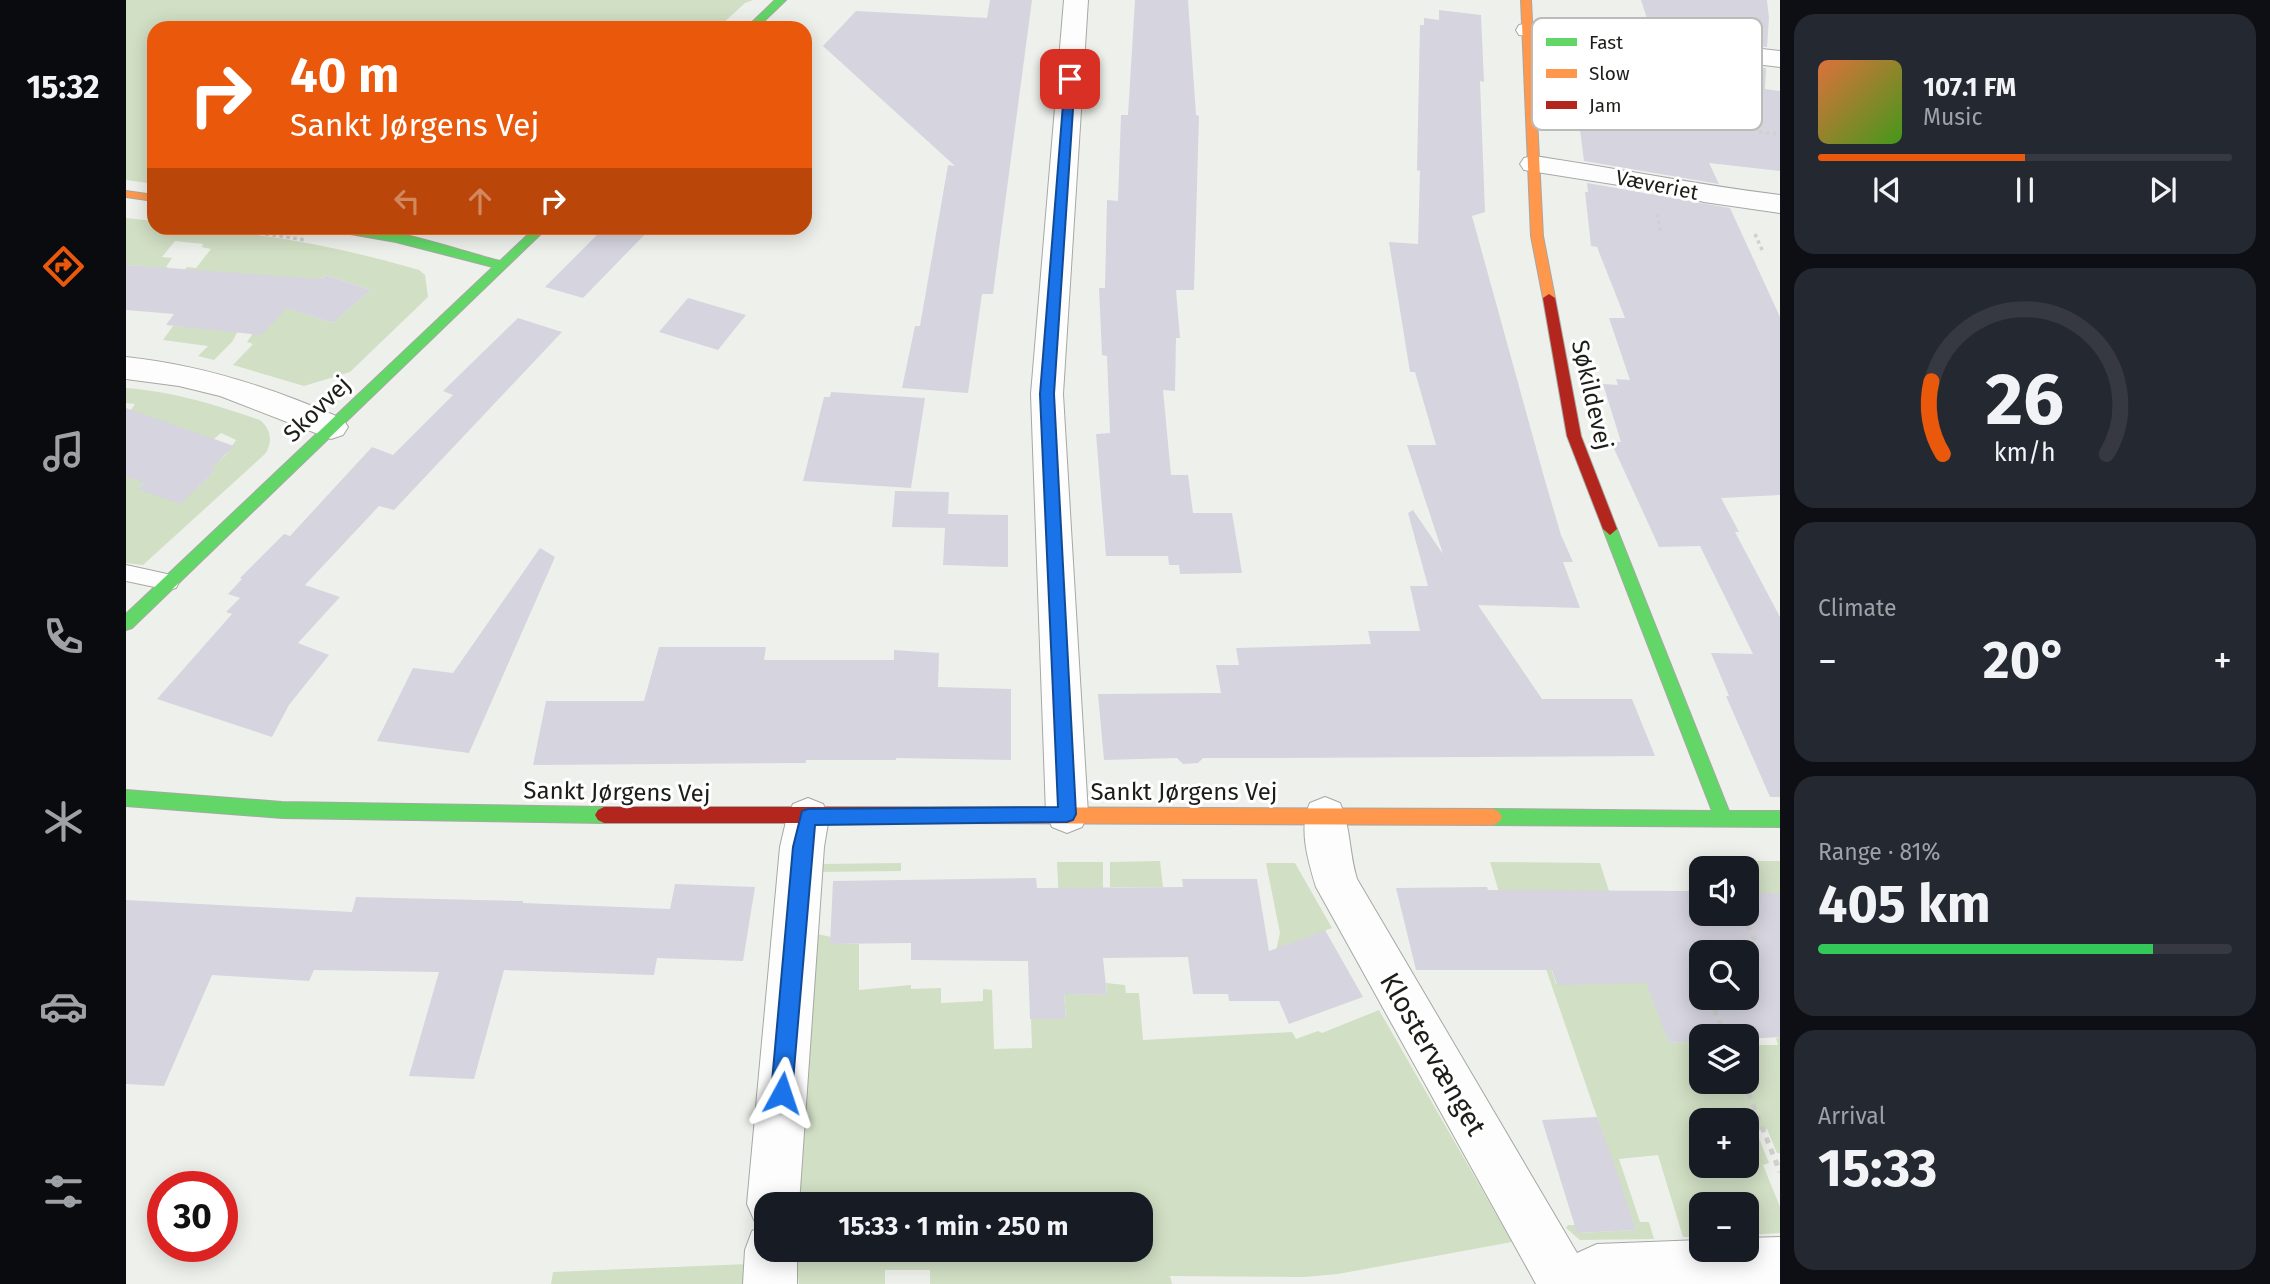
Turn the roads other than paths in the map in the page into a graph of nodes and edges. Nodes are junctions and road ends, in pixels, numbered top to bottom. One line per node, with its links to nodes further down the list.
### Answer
1 (781, 0): 4 (street)
2 (1076, 0): 24 (street)
3 (1526, 0): 5 (street, Søkildevej)
4 (758, 21)
5 (1528, 30): 6 (street); 9 (street, Søkildevej)
6 (1532, 30)
7 (1762, 57): 8 (street)
8 (1780, 59)
9 (1532, 119)
10 (1532, 130): 11 (street, Søkildevej)
11 (1534, 164): 14 (street, Væveriet); 27 (street, Søkildevej)
12 (126, 194): 13 (street)
13 (147, 197)
14 (1780, 204)
15 (379, 235): 17 (street)
16 (534, 235): 17 (street, Skovvej)
17 (502, 265): 19 (street, Skovvej)
18 (126, 368): 19 (street)
19 (331, 427): 21 (street, Skovvej)
20 (126, 573): 21 (lane)
21 (169, 582): 22 (street, Skovvej)
22 (126, 624)
23 (126, 798): 26 (street, Sankt Jørgens Vej)
24 (1067, 814): 25 (street, Sankt Jørgens Vej); 26 (street, Sankt Jørgens Vej)
25 (1325, 816): 27 (street, Sankt Jørgens Vej); 33 (street, Klostervænget)
26 (808, 817): 29 (street)
27 (1723, 817): 28 (street, Sankt Jørgens Vej)
28 (1780, 819)
29 (774, 1192)
30 (771, 1262): 32 (street)
31 (1780, 1263): 33 (street)
32 (770, 1284)
33 (1565, 1284)

